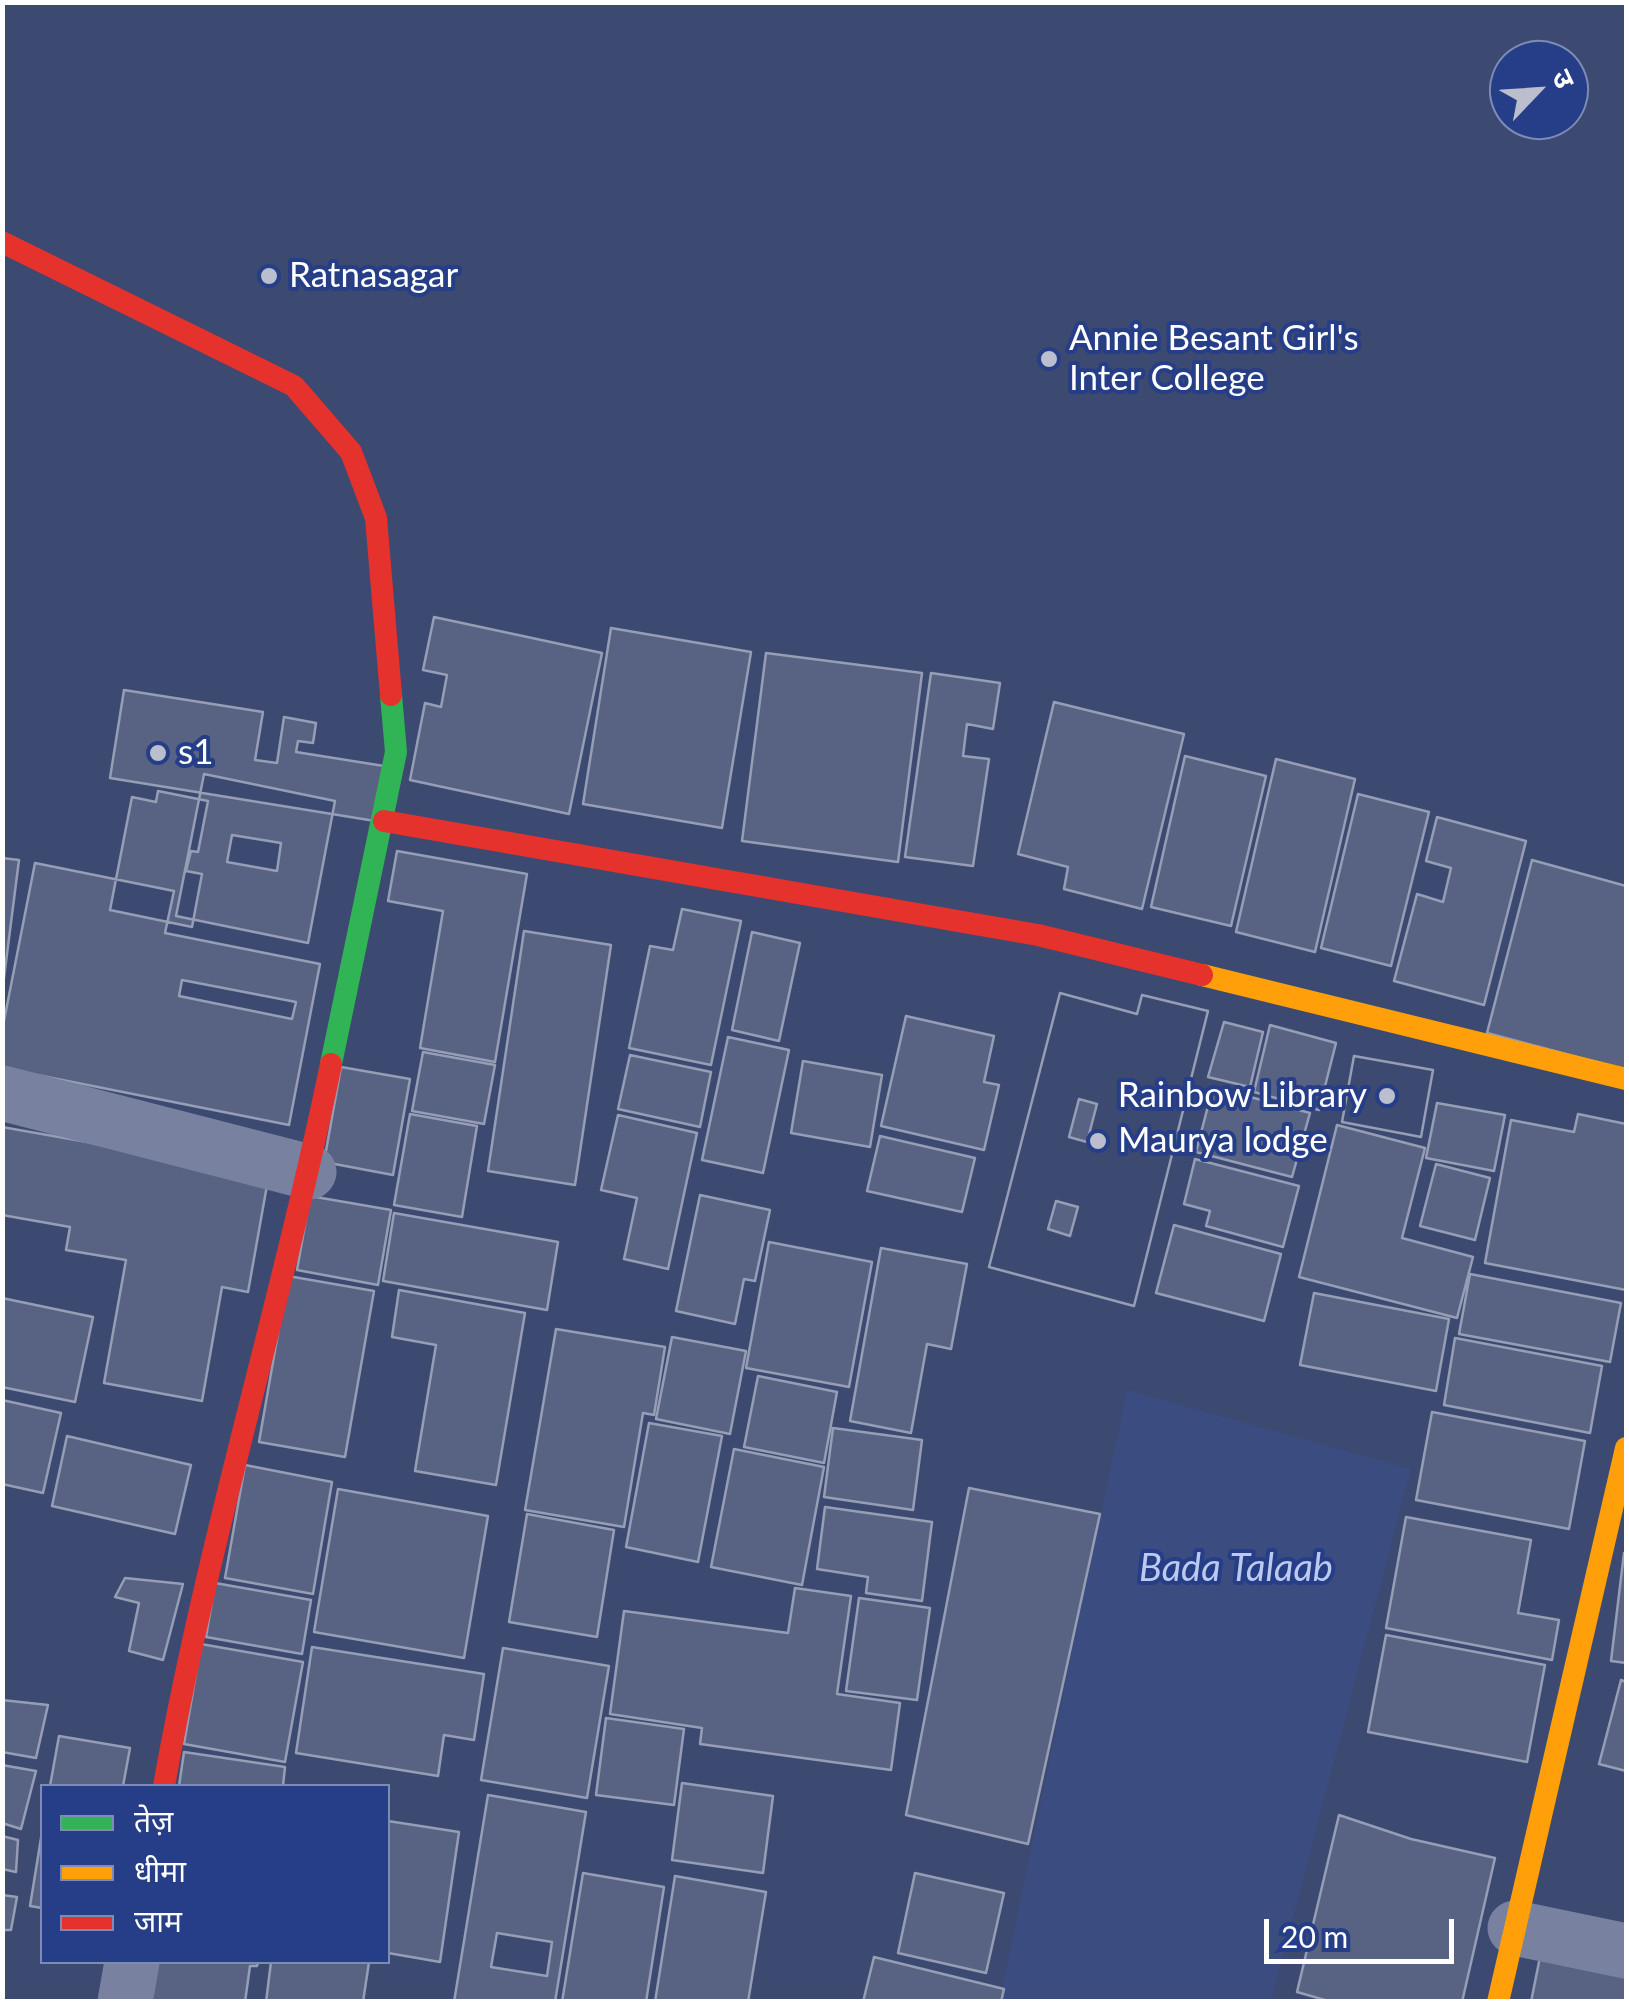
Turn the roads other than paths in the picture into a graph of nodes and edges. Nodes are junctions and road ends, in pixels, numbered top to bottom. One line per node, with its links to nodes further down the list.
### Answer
1 (2, 242): 2 (street)
2 (384, 821): 3 (street); 5 (street)
3 (1626, 1079)
4 (2, 1093): 5 (street)
5 (309, 1172): 7 (street)
6 (1626, 1448): 8 (street)
7 (164, 1784)
8 (1515, 1928): 9 (street); 12 (street)
9 (1626, 1951)
10 (132, 1964): 11 (street)
11 (124, 2002)
12 (1498, 2002)

